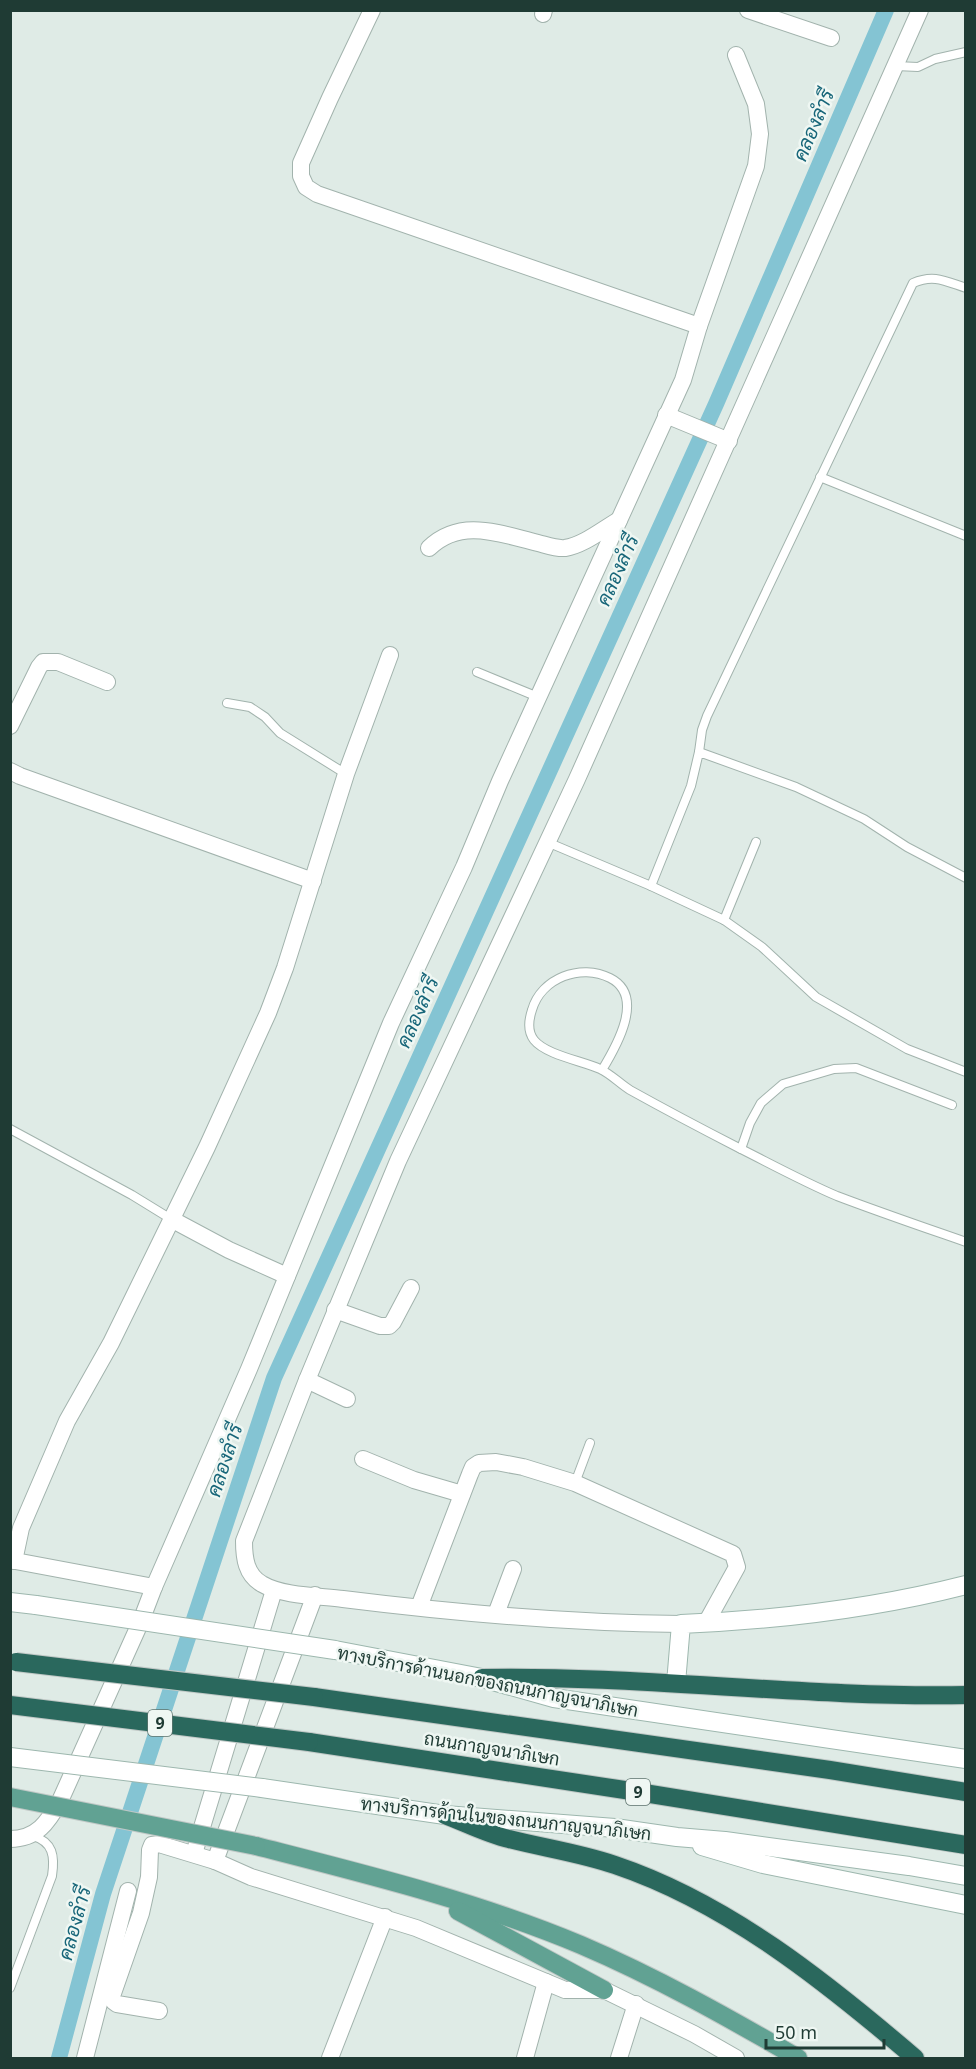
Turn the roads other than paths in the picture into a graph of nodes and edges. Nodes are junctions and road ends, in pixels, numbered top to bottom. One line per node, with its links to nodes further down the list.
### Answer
1 (372, 10): 9 (street)
2 (748, 10): 4 (street)
3 (920, 10): 7 (street)
4 (831, 38)
5 (966, 52): 7 (lane)
6 (736, 55): 9 (street)
7 (896, 66): 11 (street)
8 (966, 288): 12 (lane)
9 (699, 326): 10 (street)
10 (674, 418): 11 (street); 13 (street)
11 (724, 439): 25 (street)
12 (820, 477): 14 (lane); 22 (lane)
13 (619, 520): 15 (street); 19 (street)
14 (966, 536)
15 (429, 548)
16 (390, 655): 24 (street)
17 (477, 672): 19 (lane)
18 (107, 682): 21 (street)
19 (538, 698): 38 (street)
20 (226, 703): 24 (lane)
21 (10, 726)
22 (699, 752): 27 (lane); 29 (lane)
23 (10, 771): 28 (street)
24 (346, 774): 28 (street)
25 (546, 842): 29 (lane); 40 (street)
26 (756, 842): 30 (lane)
27 (966, 878)
28 (313, 881): 36 (street)
29 (651, 886): 30 (lane)
30 (724, 920): 32 (lane)
31 (602, 1070): 31 (lane); 35 (lane)
32 (966, 1071)
33 (952, 1105): 35 (lane)
34 (10, 1129): 36 (lane)
35 (741, 1149): 37 (lane)
36 (171, 1219): 38 (street); 47 (street)
37 (966, 1242)
38 (287, 1276): 49 (street)
39 (411, 1288): 40 (street)
40 (335, 1310): 41 (street)
41 (307, 1380): 42 (street); 51 (street)
42 (347, 1399)
43 (590, 1443): 45 (lane)
44 (363, 1459): 46 (street)
45 (575, 1483): 46 (street); 56 (street)
46 (462, 1494): 54 (street)
47 (12, 1561): 49 (street)
48 (513, 1569): 55 (street)
49 (156, 1580): 68 (street)
50 (966, 1585): 56 (main road)
51 (274, 1590): 52 (street); 72 (street)
52 (315, 1595): 54 (street); 73 (street)
53 (10, 1602): 59 (main road, ทางบริการด้านนอกของถนนกาญจนาภิเษก, bridge)
54 (419, 1607): 55 (street)
55 (496, 1614): 57 (street)
56 (706, 1623): 57 (main road)
57 (681, 1624): 60 (main road)
58 (13, 1661): 65 (highway, ถนนกาญจนาภิเษก, bridge)
59 (482, 1678): 60 (highway); 64 (main road, ทางบริการด้านนอกของถนนกาญจนาภิเษก)
60 (676, 1683): 61 (highway)
61 (966, 1695)
62 (10, 1705): 71 (highway, ถนนกาญจนาภิเษก / 9, bridge)
63 (10, 1756): 67 (main road, ทางบริการด้านในของถนนกาญจนาภิเษก, bridge)
64 (966, 1760)
65 (966, 1792)
66 (10, 1797): 75 (main road, bridge)
67 (445, 1815): 69 (main road, ทางบริการด้านในของถนนกาญจนาภิเษก); 90 (highway)
68 (33, 1836): 70 (street); 80 (lane)
69 (677, 1837): 74 (main road, ทางบริการด้านในของถนนกาญจนาภิเษก); 77 (main road)
70 (10, 1839)
71 (966, 1845)
72 (194, 1854): 73 (street); 83 (street)
73 (215, 1861): 78 (street)
74 (966, 1876)
75 (412, 1886): 81 (main road); 89 (main road)
76 (128, 1891): 84 (street)
77 (966, 1905)
78 (386, 1917): 79 (street); 85 (street)
79 (546, 1982): 81 (street); 86 (street)
80 (10, 1988)
81 (604, 1990): 82 (street)
82 (636, 2004): 87 (street); 88 (street)
83 (159, 2011)
84 (84, 2058)
85 (330, 2058)
86 (525, 2058)
87 (619, 2058)
88 (736, 2058)
89 (798, 2058)
90 (915, 2058)

